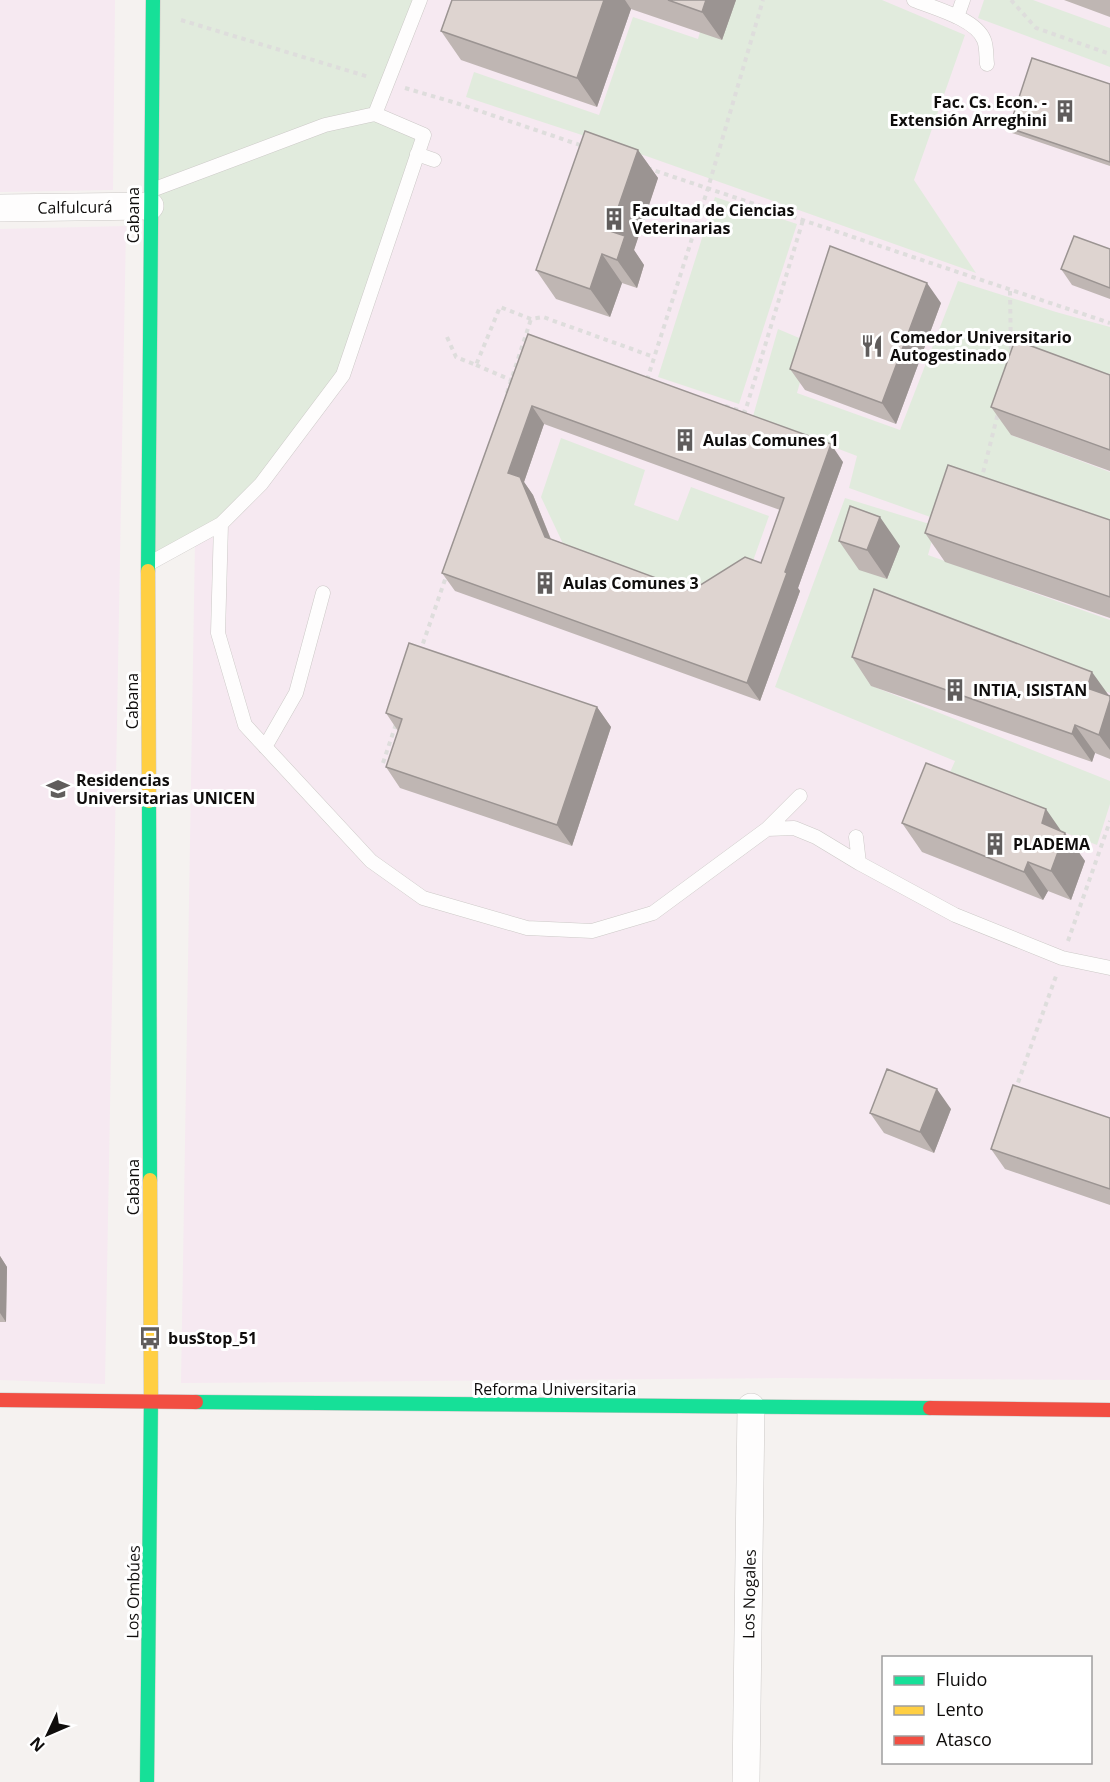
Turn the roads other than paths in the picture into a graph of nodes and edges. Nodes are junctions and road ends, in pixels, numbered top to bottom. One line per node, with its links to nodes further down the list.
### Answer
1 (420, 0): 7 (lane)
2 (914, 0): 5 (lane)
3 (963, 0): 5 (lane)
4 (152, 5): 10 (street, Cabana)
5 (957, 17): 6 (lane)
6 (987, 64)
7 (375, 114): 8 (lane); 10 (lane)
8 (417, 154): 9 (lane); 12 (lane)
9 (434, 160)
10 (150, 198): 11 (street, Calfulcurá); 13 (street, Cabana)
11 (0, 208)
12 (221, 524): 13 (lane); 15 (lane)
13 (148, 564): 22 (street, Cabana)
14 (322, 593): 15 (lane)
15 (265, 747): 17 (lane)
16 (800, 796): 17 (lane)
17 (767, 829): 19 (lane)
18 (856, 837): 19 (lane)
19 (859, 863): 20 (lane)
20 (1110, 968)
21 (0, 1400): 22 (street, Reforma Universitaria)
22 (151, 1402): 23 (street, Reforma Universitaria); 25 (street, Los Ombúes)
23 (751, 1407): 24 (street, Reforma Universitaria); 26 (street, Los Nogales)
24 (1110, 1410)
25 (147, 1782)
26 (746, 1782)

